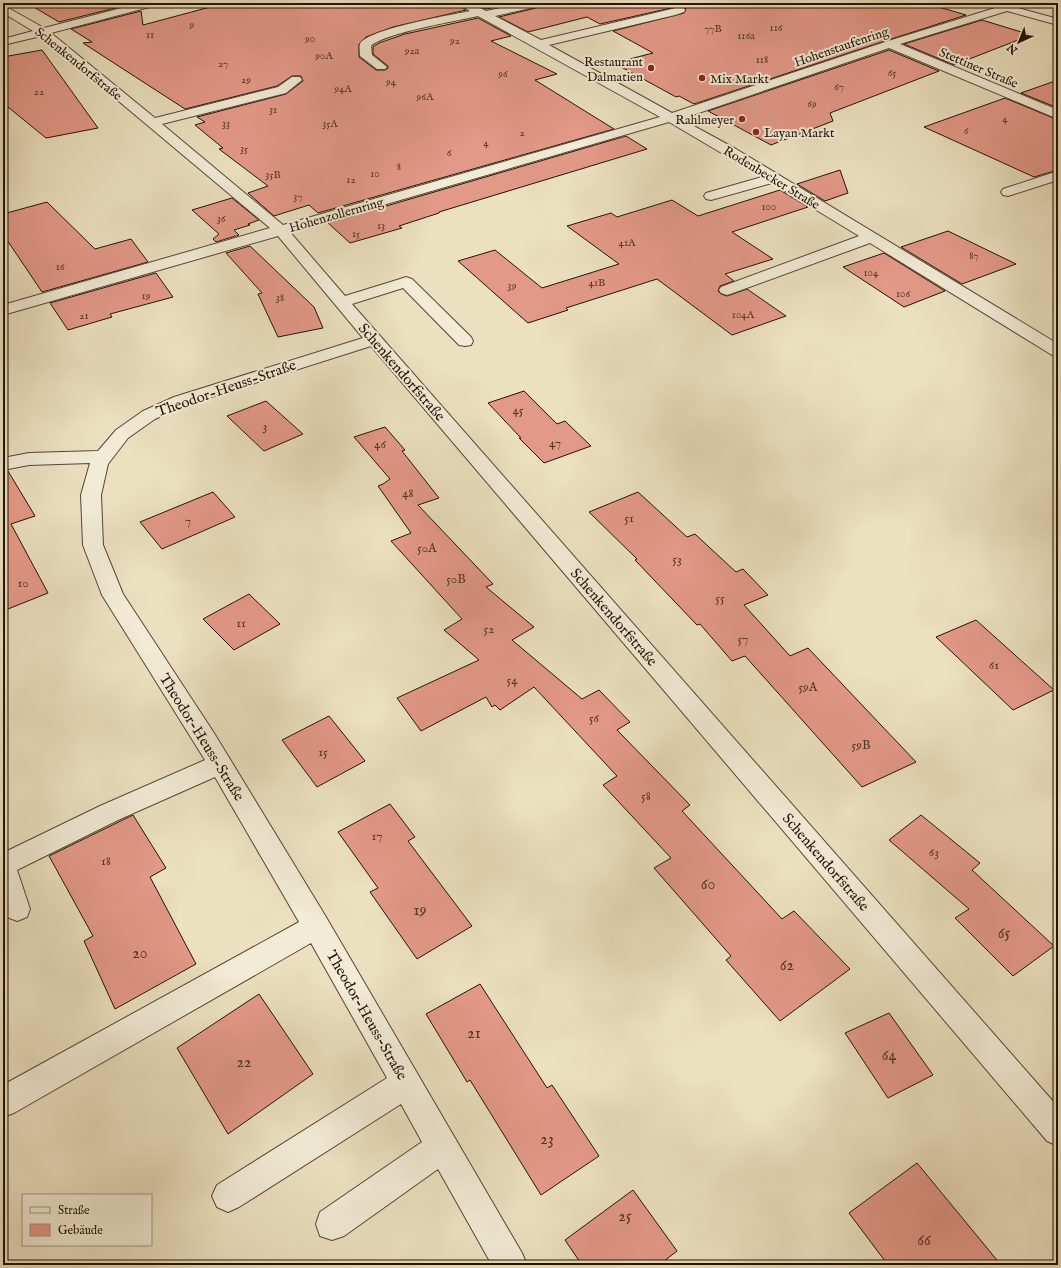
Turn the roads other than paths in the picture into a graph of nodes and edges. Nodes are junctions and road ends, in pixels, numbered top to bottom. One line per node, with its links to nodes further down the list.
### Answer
1 (153, 3): 10 (street)
2 (462, 3): 8 (street, Rodenbecker Straße)
3 (540, 3): 8 (street)
4 (1022, 3): 6 (street, Hohenstaufenring)
5 (3, 8): 10 (street, Schenkendorfstraße)
6 (1007, 8): 9 (street); 13 (street, Hohenstaufenring)
7 (680, 10): 12 (street)
8 (483, 13): 12 (street, Rodenbecker Straße); 14 (street)
9 (1058, 22)
10 (43, 32): 11 (street); 18 (street, Schenkendorfstraße)
11 (3, 42)
12 (539, 44): 17 (street, Rodenbecker Straße)
13 (889, 44): 16 (street, Stettiner Straße); 17 (street, Hohenstaufenring)
14 (381, 67)
15 (296, 80): 18 (street)
16 (1058, 115)
17 (670, 118): 20 (street, Rodenbecker Straße); 23 (street, Hohenzollernring)
18 (152, 123): 23 (street, Schenkendorfstraße)
19 (1058, 175): 21 (street)
20 (774, 178): 22 (street); 24 (street, Rodenbecker Straße)
21 (1008, 192)
22 (711, 196)
23 (281, 230): 26 (street, Schenkendorfstraße); 27 (street, Hohenzollernring)
24 (871, 237): 25 (street); 30 (street, Rodenbecker Straße)
25 (727, 290)
26 (342, 302): 28 (street, Schenkendorfstraße); 29 (street)
27 (3, 310)
28 (374, 340): 31 (street, Theodor-Heuss-Straße); 39 (street, Schenkendorfstraße)
29 (465, 340)
30 (1058, 351)
31 (104, 457): 32 (street); 33 (street, Theodor-Heuss-Straße)
32 (3, 464)
33 (220, 764): 34 (street); 36 (street, Theodor-Heuss-Straße)
34 (3, 866): 35 (street)
35 (17, 910)
36 (316, 926): 37 (street, Theodor-Heuss-Straße); 38 (street)
37 (406, 1083): 40 (street, Theodor-Heuss-Straße); 41 (street)
38 (3, 1102)
39 (1058, 1130)
40 (442, 1147): 42 (street); 43 (street, Theodor-Heuss-Straße)
41 (228, 1196)
42 (332, 1224)
43 (510, 1265)

